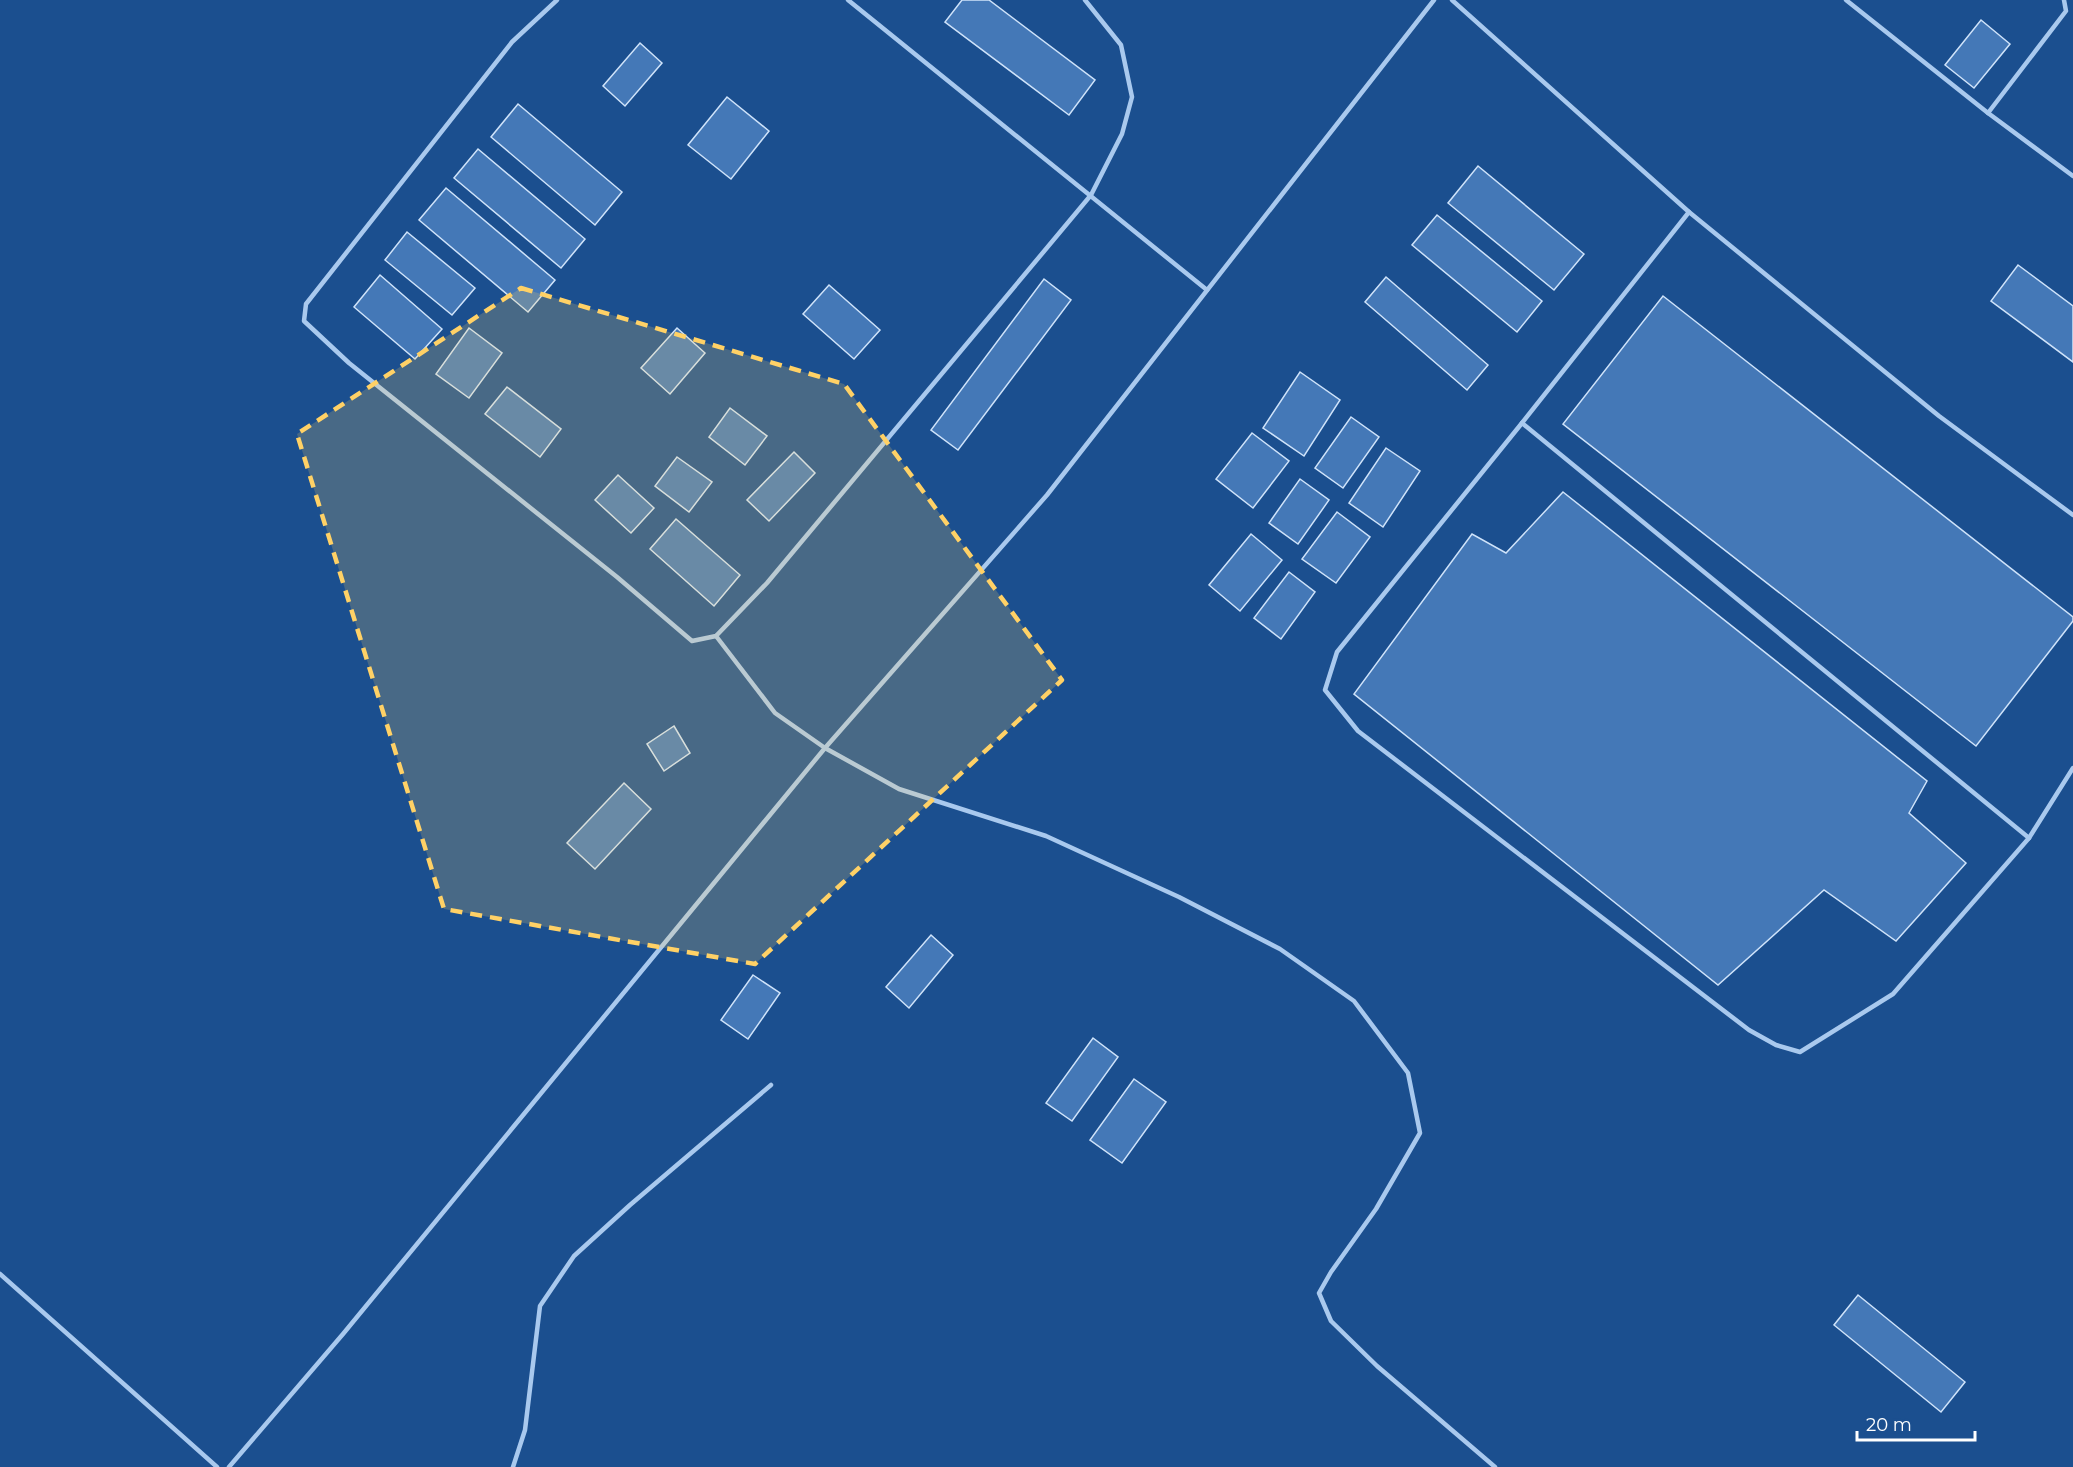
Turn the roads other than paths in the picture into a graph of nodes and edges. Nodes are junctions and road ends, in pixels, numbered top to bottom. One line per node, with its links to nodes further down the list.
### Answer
1 (557, 0): 15 (lane)
2 (848, 0): 10 (lane)
3 (1085, 0): 10 (lane)
4 (1434, 0): 12 (lane)
5 (1452, 0): 11 (lane)
6 (1846, 0): 8 (lane)
7 (2064, 0): 8 (lane)
8 (1988, 113): 9 (lane)
9 (2073, 176)
10 (1091, 195): 12 (lane); 15 (lane)
11 (1689, 212): 13 (lane); 14 (lane)
12 (1207, 290): 16 (lane)
13 (1522, 423): 18 (lane); 18 (lane)
14 (2073, 516)
15 (716, 636): 16 (lane)
16 (825, 748): 22 (lane); 24 (lane)
17 (2073, 768): 18 (lane)
18 (2029, 838)
19 (771, 1085): 23 (lane)
20 (0, 1274): 21 (lane)
21 (217, 1467)
22 (229, 1467)
23 (513, 1467)
24 (1495, 1467)

